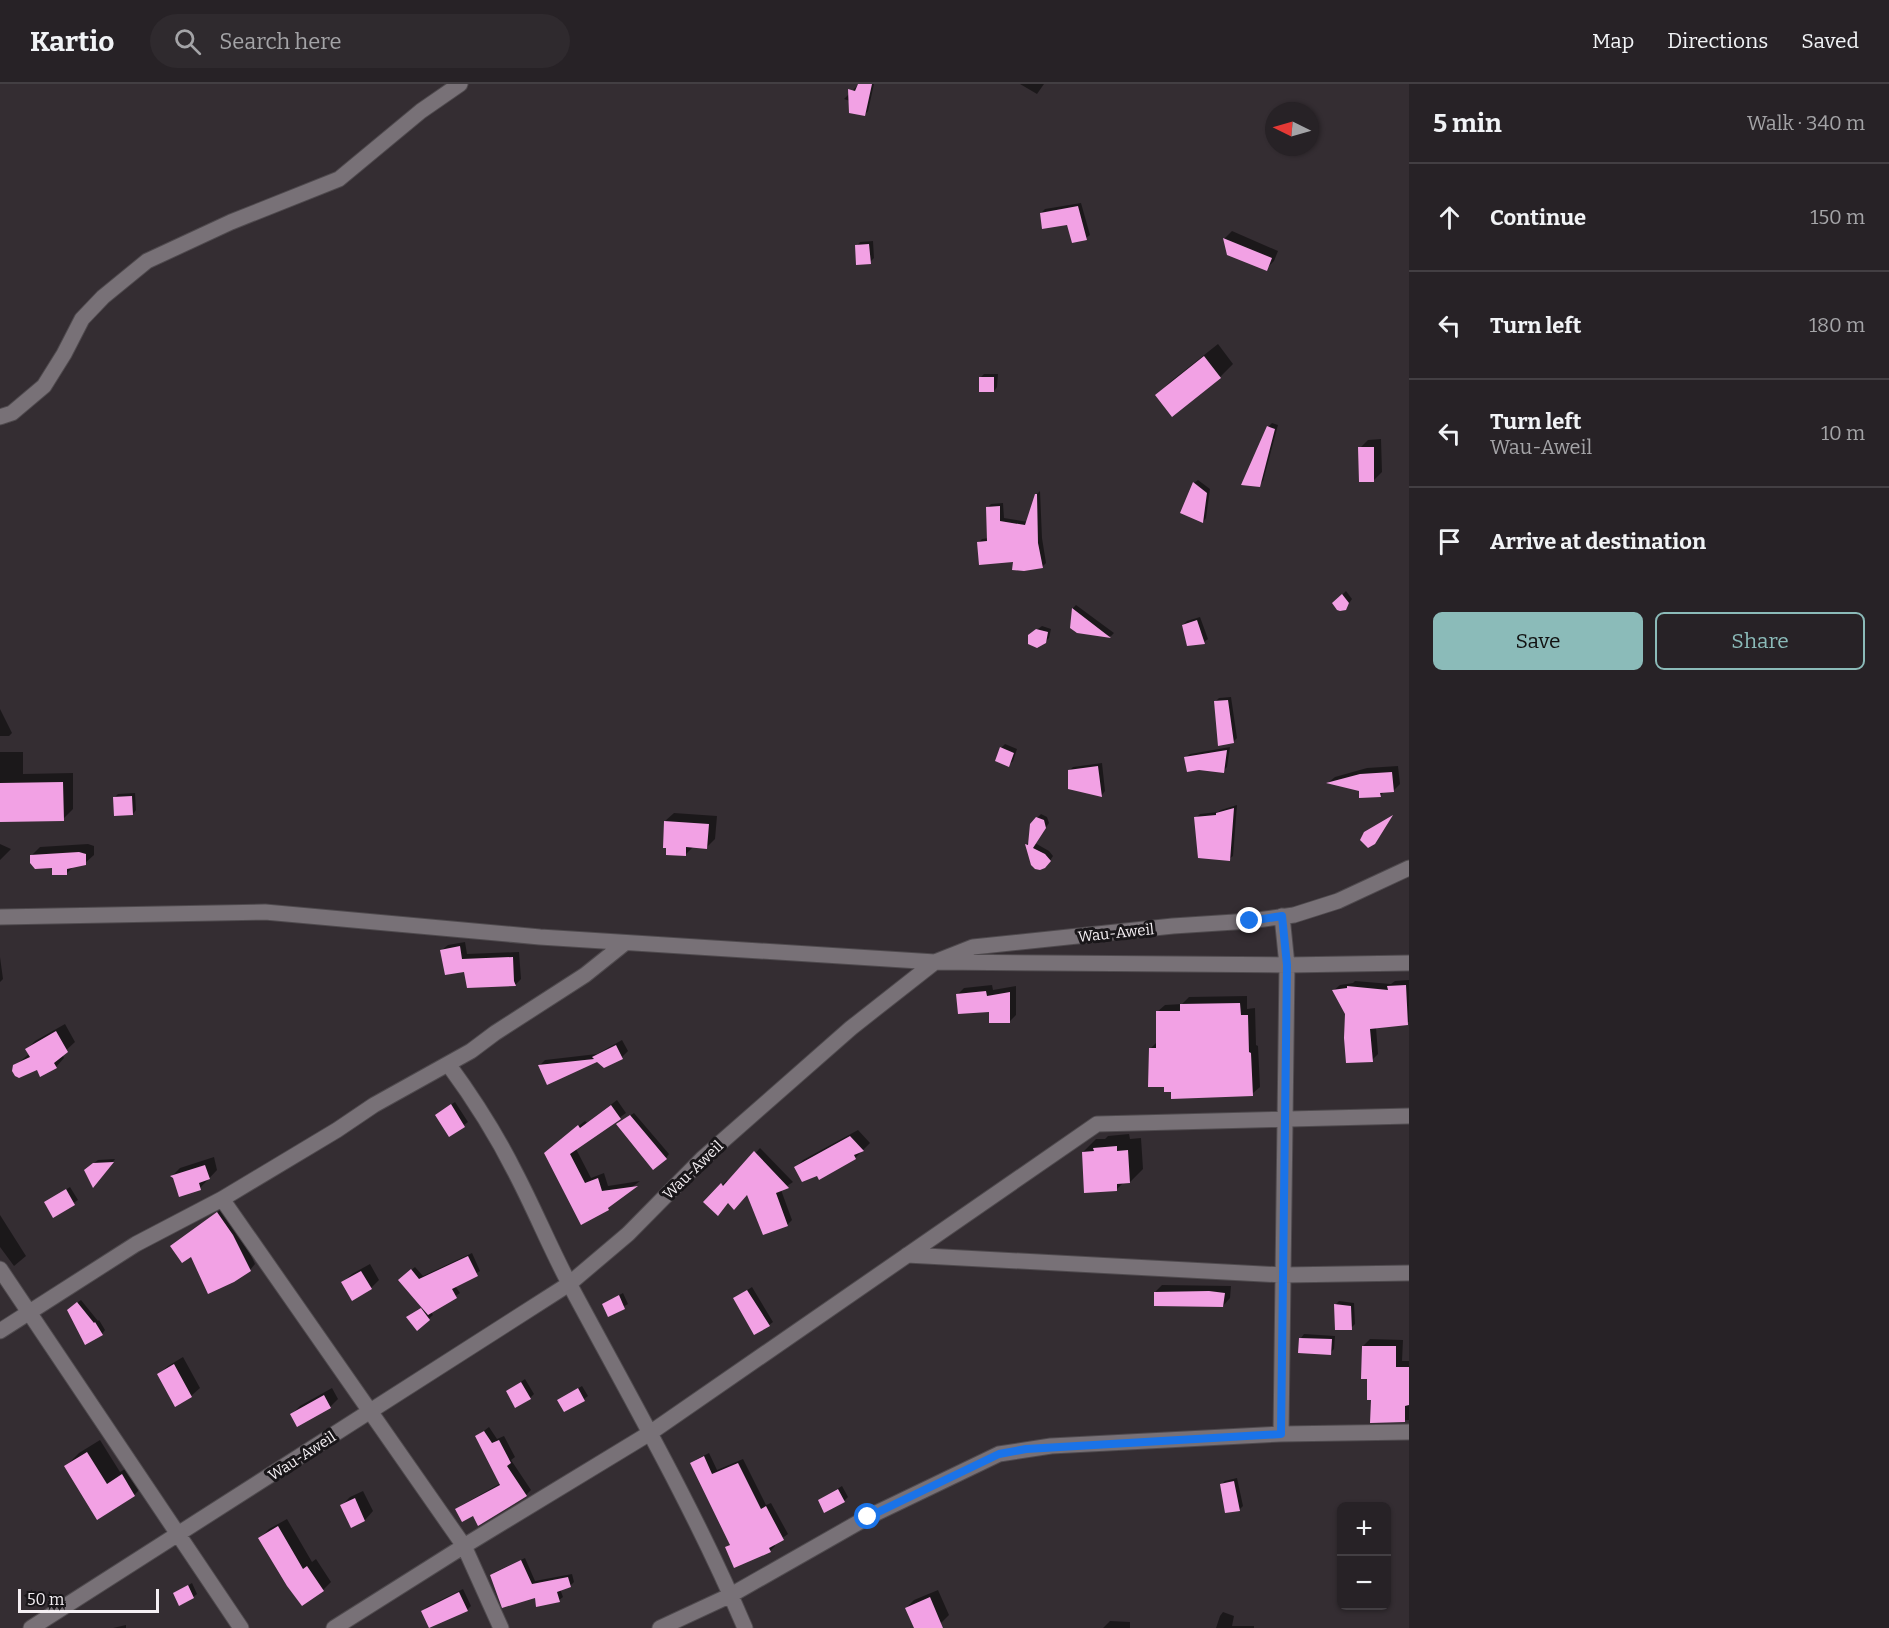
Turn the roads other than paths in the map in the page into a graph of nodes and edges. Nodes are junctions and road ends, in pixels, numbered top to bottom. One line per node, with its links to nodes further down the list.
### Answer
1 (460, 84): 2 (street)
2 (0, 417)
3 (1409, 868): 4 (street, Wau-Aweil)
4 (1282, 916): 7 (street, Wau-Aweil); 9 (street)
5 (0, 917): 6 (street)
6 (625, 943): 7 (street); 10 (street)
7 (935, 962): 9 (street); 18 (street, Wau-Aweil)
8 (1409, 963): 9 (street)
9 (1287, 965): 12 (street)
10 (448, 1064): 13 (street); 18 (street)
11 (1409, 1116): 12 (street)
12 (1286, 1120): 14 (street); 17 (street)
13 (222, 1199): 19 (street); 21 (street)
14 (907, 1255): 17 (street); 23 (street)
15 (0, 1269): 19 (street)
16 (1409, 1273): 17 (street)
17 (1283, 1275): 24 (street)
18 (569, 1284): 21 (street, Wau-Aweil); 23 (street)
19 (28, 1312): 20 (street); 25 (street)
20 (0, 1331)
21 (371, 1412): 25 (street, Wau-Aweil); 26 (street)
22 (1409, 1432): 24 (street)
23 (650, 1433): 26 (street); 27 (street)
24 (1281, 1434): 27 (street)
25 (180, 1534): 28 (street, Wau-Aweil); 29 (street)
26 (464, 1546): 30 (street); 31 (street)
27 (731, 1595): 32 (street); 33 (street)
28 (31, 1628)
29 (241, 1628)
30 (334, 1628)
31 (501, 1628)
32 (660, 1628)
33 (745, 1628)

